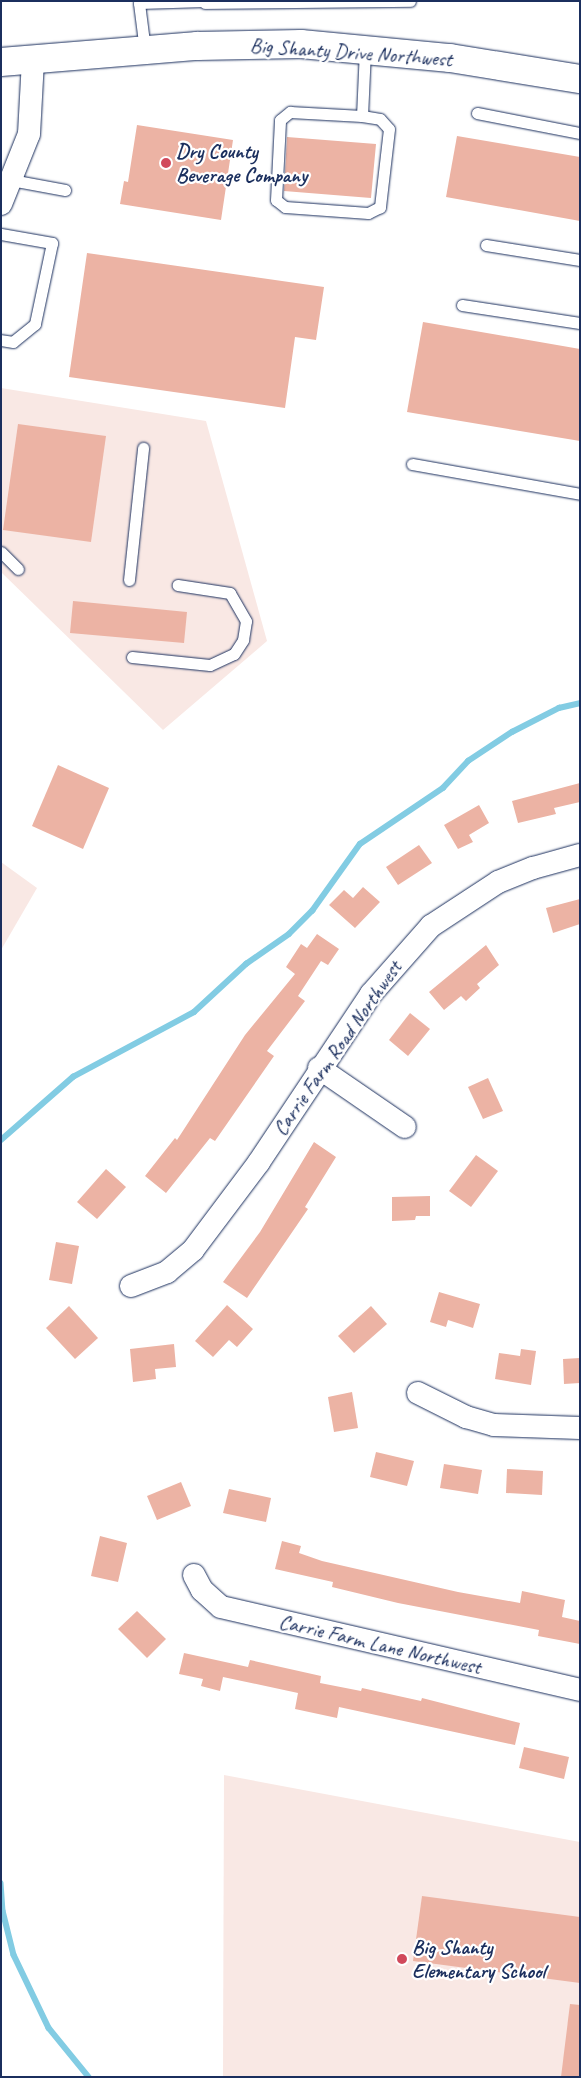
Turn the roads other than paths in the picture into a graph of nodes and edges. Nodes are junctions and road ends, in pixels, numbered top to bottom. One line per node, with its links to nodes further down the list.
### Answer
1 (410, 1): 2 (lane)
2 (205, 2): 4 (lane)
3 (365, 49): 4 (street, Big Shanty Drive Northwest); 7 (street, Big Shanty Drive Northwest); 9 (lane)
4 (145, 52): 5 (street, Big Shanty Drive Northwest)
5 (33, 61): 6 (street, Big Shanty Drive Northwest); 11 (street)
6 (1, 62)
7 (580, 79)
8 (477, 113): 10 (lane)
9 (362, 116): 9 (lane)
10 (580, 133)
11 (11, 180): 12 (lane); 13 (street)
12 (65, 190)
13 (1, 204)
14 (1, 234): 19 (lane)
15 (486, 245): 16 (lane)
16 (580, 260)
17 (462, 305): 18 (lane)
18 (580, 323)
19 (1, 340)
20 (143, 448): 25 (lane)
21 (412, 464): 22 (lane)
22 (580, 494)
23 (1, 552): 24 (lane)
24 (18, 569)
25 (128, 580)
26 (178, 585): 27 (lane)
27 (132, 657)
28 (580, 855): 29 (street, Carrie Farm Road Northwest)
29 (319, 1068): 30 (street); 31 (street, Carrie Farm Road Northwest)
30 (405, 1127)
31 (131, 1286)
32 (418, 1394): 33 (street)
33 (580, 1428)
34 (194, 1575): 35 (street, Carrie Farm Lane Northwest)
35 (580, 1690)

